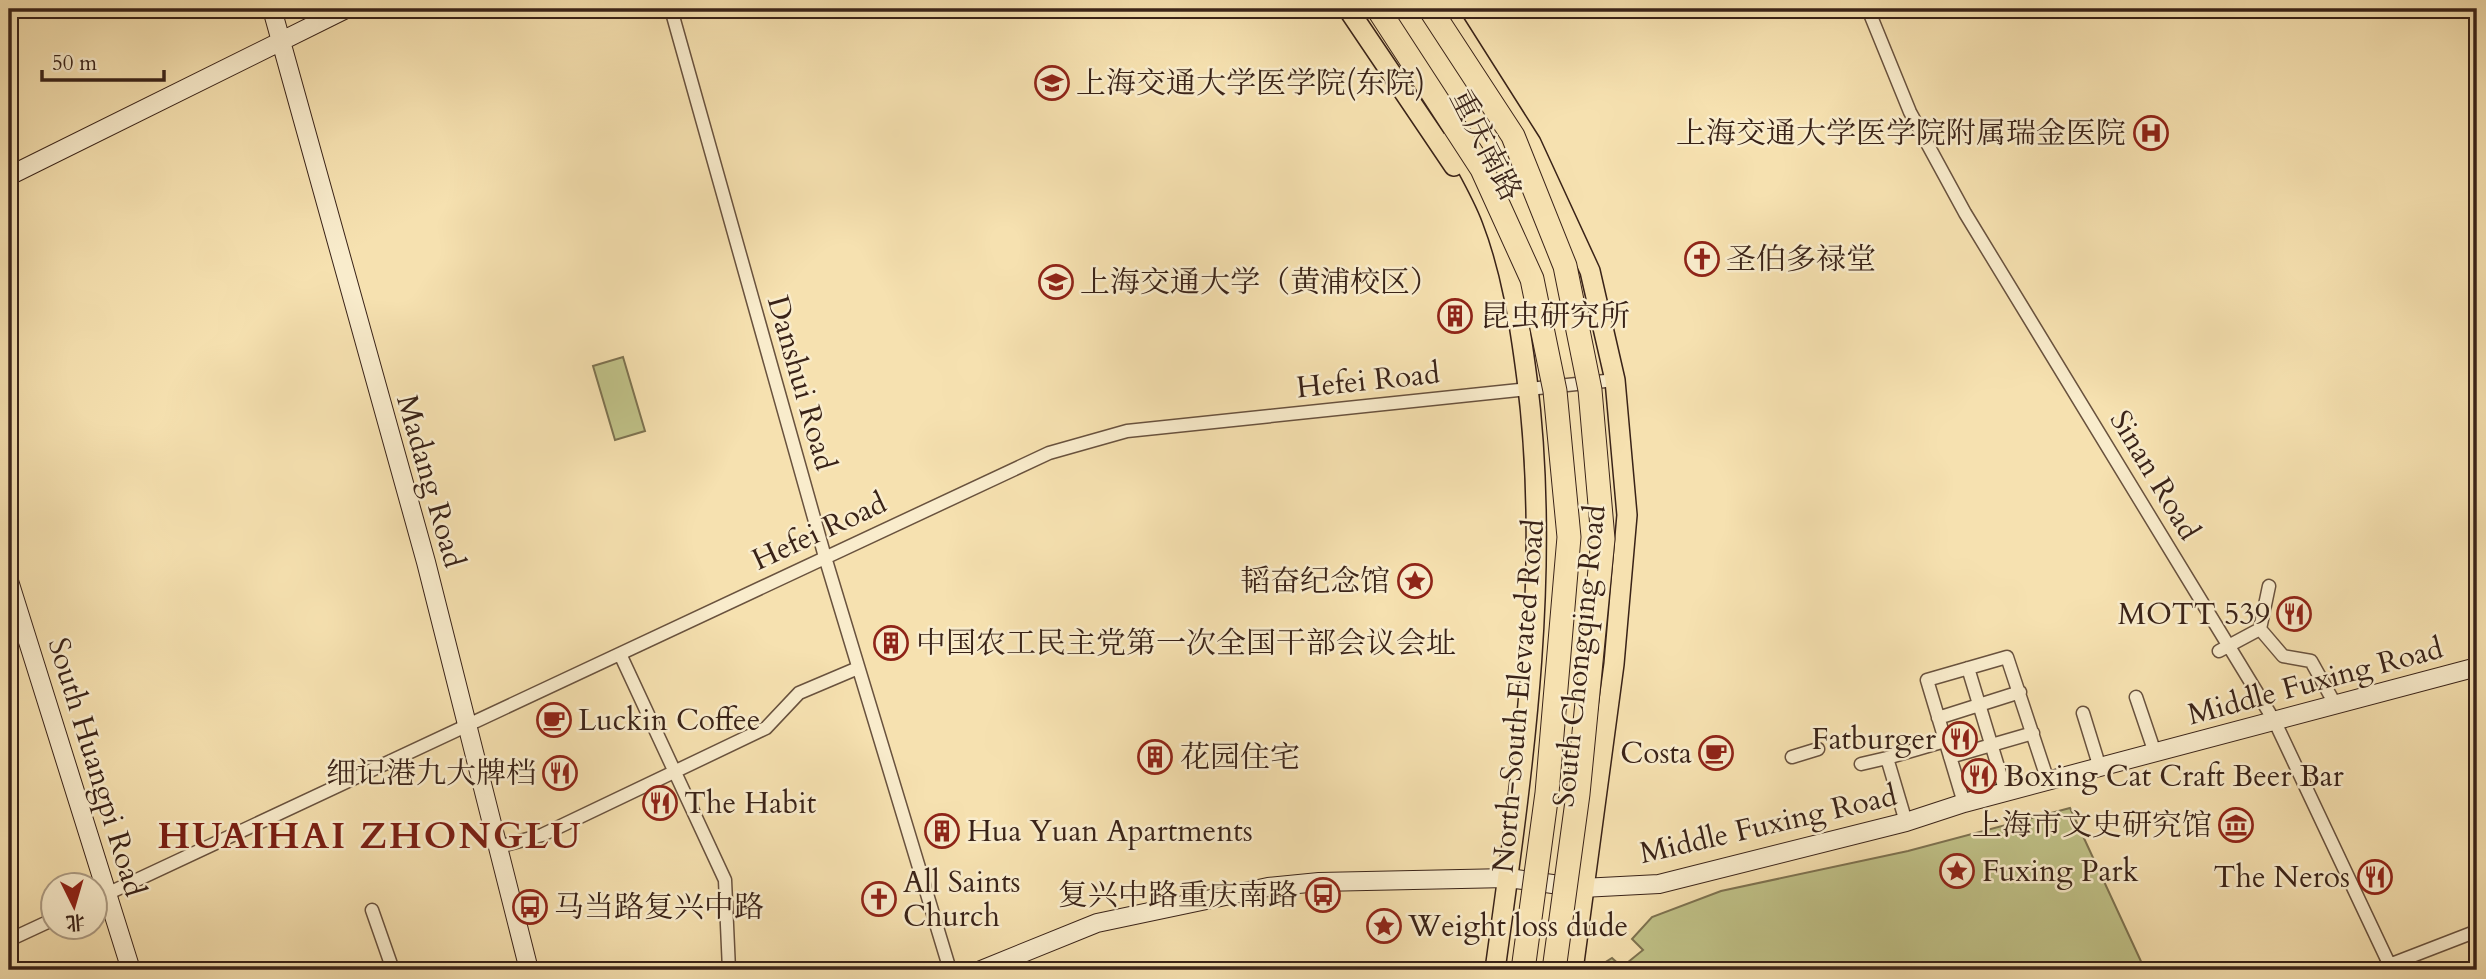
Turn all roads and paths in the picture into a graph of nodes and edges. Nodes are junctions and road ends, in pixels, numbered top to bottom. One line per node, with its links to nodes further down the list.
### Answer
1 (272, 9): 8 (street, Madang Road)
2 (346, 9): 8 (street)
3 (671, 9): 13 (street, Danshui Road)
4 (1348, 9): 10 (main road, South Chongqing Road)
5 (1376, 9): 10 (main road, 重庆南路); 64 (highway, North-South Elevated Road, bridge)
6 (1868, 9): 17 (street, Sinan Road)
7 (1443, 10): 11 (main road, South Chongqing Road); 65 (highway, bridge)
8 (280, 40): 9 (street); 29 (street, Madang Road)
9 (9, 176)
10 (1510, 279): 12 (main road, South Chongqing Road)
11 (1615, 380): 12 (street, Hefei Road); 48 (main road, South Chongqing Road)
12 (1528, 389): 13 (street, Hefei Road); 47 (main road, South Chongqing Road)
13 (825, 557): 18 (street, Hefei Road); 20 (street, Danshui Road)
14 (9, 581): 46 (street, South Huangpi Road)
15 (2269, 586): 16 (street)
16 (2260, 629): 17 (street); 24 (street)
17 (2224, 649): 28 (street, Sinan Road)
18 (620, 654): 29 (street, Hefei Road); 40 (street)
19 (2477, 667): 24 (street, Middle Fuxing Road)
20 (858, 668): 40 (street); 61 (street, Danshui Road)
21 (1968, 668): 22 (street); 25 (street); 27 (street)
22 (2020, 692): 25 (street); 30 (street)
23 (2136, 697): 34 (street)
24 (2335, 704): 28 (street, Middle Fuxing Road)
25 (1979, 706): 27 (street); 32 (street)
26 (2083, 713): 39 (street)
27 (1938, 718): 31 (street)
28 (2275, 722): 34 (street, Middle Fuxing Road); 56 (street, Sinan Road)
29 (467, 726): 45 (street, Madang Road); 49 (street, Hefei Road)
30 (2034, 733): 32 (street); 41 (street)
31 (1945, 741): 36 (street); 37 (street)
32 (1992, 745): 36 (street); 42 (street)
33 (1818, 749): 35 (street)
34 (2155, 753): 39 (street, Middle Fuxing Road)
35 (1792, 757)
36 (1950, 757): 43 (street)
37 (1887, 758): 38 (street); 44 (street)
38 (1861, 764)
39 (2100, 768): 41 (street, Middle Fuxing Road)
40 (674, 774): 45 (street); 60 (street)
41 (2048, 781): 42 (street, Middle Fuxing Road)
42 (2006, 793): 43 (street, Middle Fuxing Road)
43 (1964, 803): 44 (street, Middle Fuxing Road)
44 (1906, 821): 48 (street, Middle Fuxing Road)
45 (498, 847): 59 (street, Madang Road)
46 (93, 870)
47 (1508, 878): 48 (street, Middle Fuxing Road); 62 (street, Middle Fuxing Road); 63 (main road)
48 (1582, 888): 55 (main road, South Chongqing Road)
49 (108, 894)
50 (372, 910): 58 (street)
51 (108, 914): 57 (street, South Huangpi Road)
52 (38, 927): 54 (street)
53 (2477, 931): 56 (street)
54 (9, 940)
55 (1577, 958)
56 (2391, 968): 66 (street)
57 (131, 970)
58 (393, 970)
59 (529, 970)
60 (729, 970)
61 (950, 970)
62 (981, 970)
63 (1495, 970)
64 (1523, 970)
65 (1554, 970)
66 (2376, 970)

